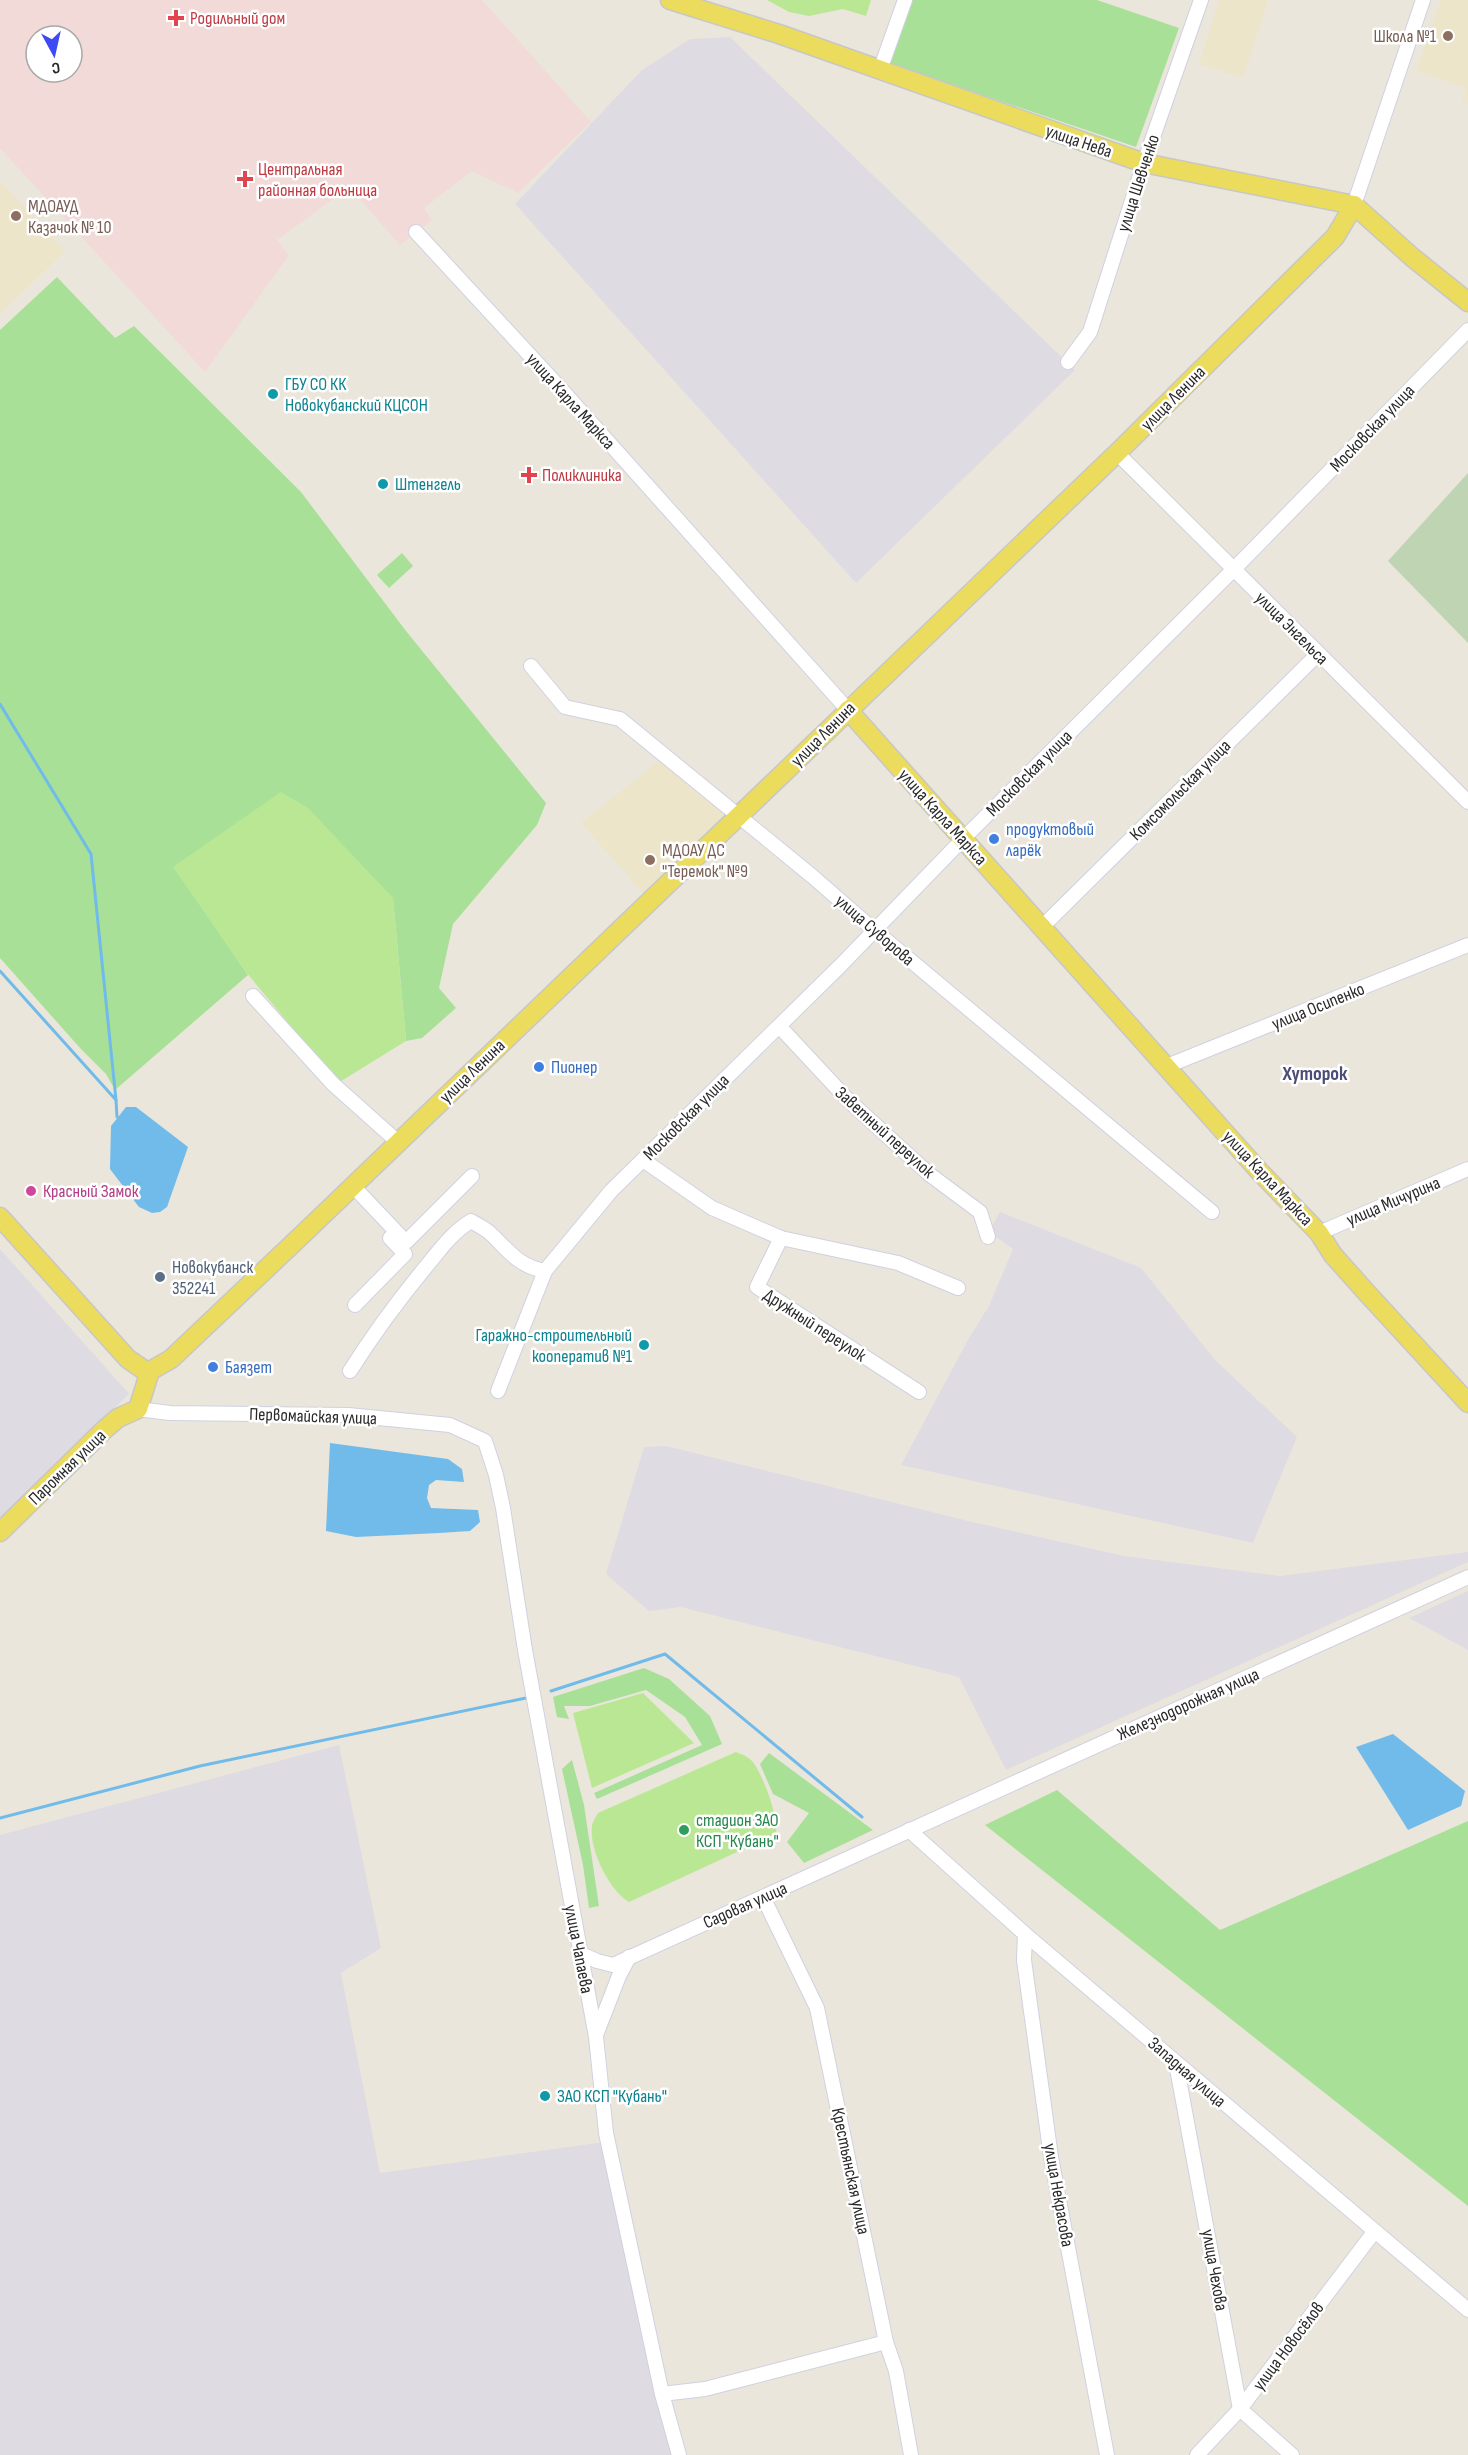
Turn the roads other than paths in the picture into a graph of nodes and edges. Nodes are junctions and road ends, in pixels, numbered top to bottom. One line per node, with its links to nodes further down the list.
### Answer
1 (672, 0): 5 (main road, улица Нева)
2 (905, 0): 5 (street)
3 (1201, 0): 6 (street, улица Шевченко)
4 (1423, 0): 7 (street, улица Ленина)
5 (880, 70): 6 (main road, улица Нева)
6 (1144, 164): 7 (main road, улица Нева); 11 (street, улица Шевченко)
7 (1353, 205): 9 (main road); 12 (main road, улица Ленина)
8 (416, 232): 16 (street, улица Карла Маркса)
9 (1468, 302)
10 (1468, 330): 13 (street, Московская улица)
11 (1068, 362)
12 (1117, 453): 13 (street, улица Энгельса); 16 (main road, улица Ленина)
13 (1234, 569): 14 (street, улица Энгельса); 19 (street, Московская улица)
14 (1318, 654): 17 (street, улица Энгельса); 20 (street, Комсомольская улица)
15 (531, 666): 18 (street, улица Суворова)
16 (848, 710): 18 (main road, улица Ленина); 19 (main road, улица Карла Маркса)
17 (1468, 802)
18 (740, 817): 21 (street, улица Суворова); 26 (main road, улица Ленина)
19 (962, 840): 20 (main road, улица Карла Маркса); 21 (street, Московская улица)
20 (1043, 926): 25 (main road, улица Карла Маркса)
21 (873, 930): 24 (street, Московская улица); 31 (street, улица Суворова)
22 (1468, 945): 25 (street, улица Осипенко)
23 (253, 996): 26 (street)
24 (779, 1026): 27 (street, Московская улица); 34 (street, Заветный переулок)
25 (1167, 1066): 33 (main road, улица Карла Маркса)
26 (398, 1142): 30 (main road, улица Ленина)
27 (643, 1160): 35 (street); 36 (street, Московская улица)
28 (1468, 1169): 33 (street, улица Мичурина)
29 (472, 1176): 30 (street)
30 (349, 1188): 38 (street); 39 (main road, улица Ленина)
31 (1212, 1212)
32 (0, 1217): 39 (main road)
33 (1319, 1233): 43 (main road, улица Карла Маркса)
34 (988, 1237)
35 (781, 1238): 37 (street); 42 (street, Дружный переулок)
36 (545, 1270): 40 (street); 41 (street, Московская улица)
37 (958, 1288)
38 (355, 1305)
39 (150, 1371): 44 (main road)
40 (350, 1371)
41 (498, 1391)
42 (919, 1392)
43 (1467, 1401)
44 (138, 1410): 45 (street, Первомайская улица); 46 (main road, Паромная улица)
45 (485, 1442): 51 (street, улица Чапаева)
46 (0, 1532)
47 (1468, 1578): 48 (street, Железнодорожная улица)
48 (909, 1830): 49 (street, Садовая улица); 50 (street, Западная улица)
49 (763, 1897): 52 (street, Садовая улица); 57 (street, Крестьянская улица)
50 (1025, 1934): 54 (street, Западная улица); 62 (street, улица Некрасова)
51 (579, 1953): 52 (street, Садовая улица); 53 (street, улица Чапаева)
52 (629, 1957): 53 (street)
53 (596, 2037): 58 (street, улица Чапаева)
54 (1176, 2062): 55 (street, Западная улица); 59 (street, улица Чехова)
55 (1374, 2232): 56 (street, Западная улица); 59 (street, улица Новосёлов)
56 (1468, 2310)
57 (886, 2342): 58 (street); 61 (street, Крестьянская улица)
58 (662, 2394): 60 (street, улица Чапаева)
59 (1240, 2409): 63 (street, улица Новосёлов); 64 (street)
60 (679, 2455)
61 (911, 2455)
62 (1107, 2455)
63 (1197, 2455)
64 (1292, 2455)

